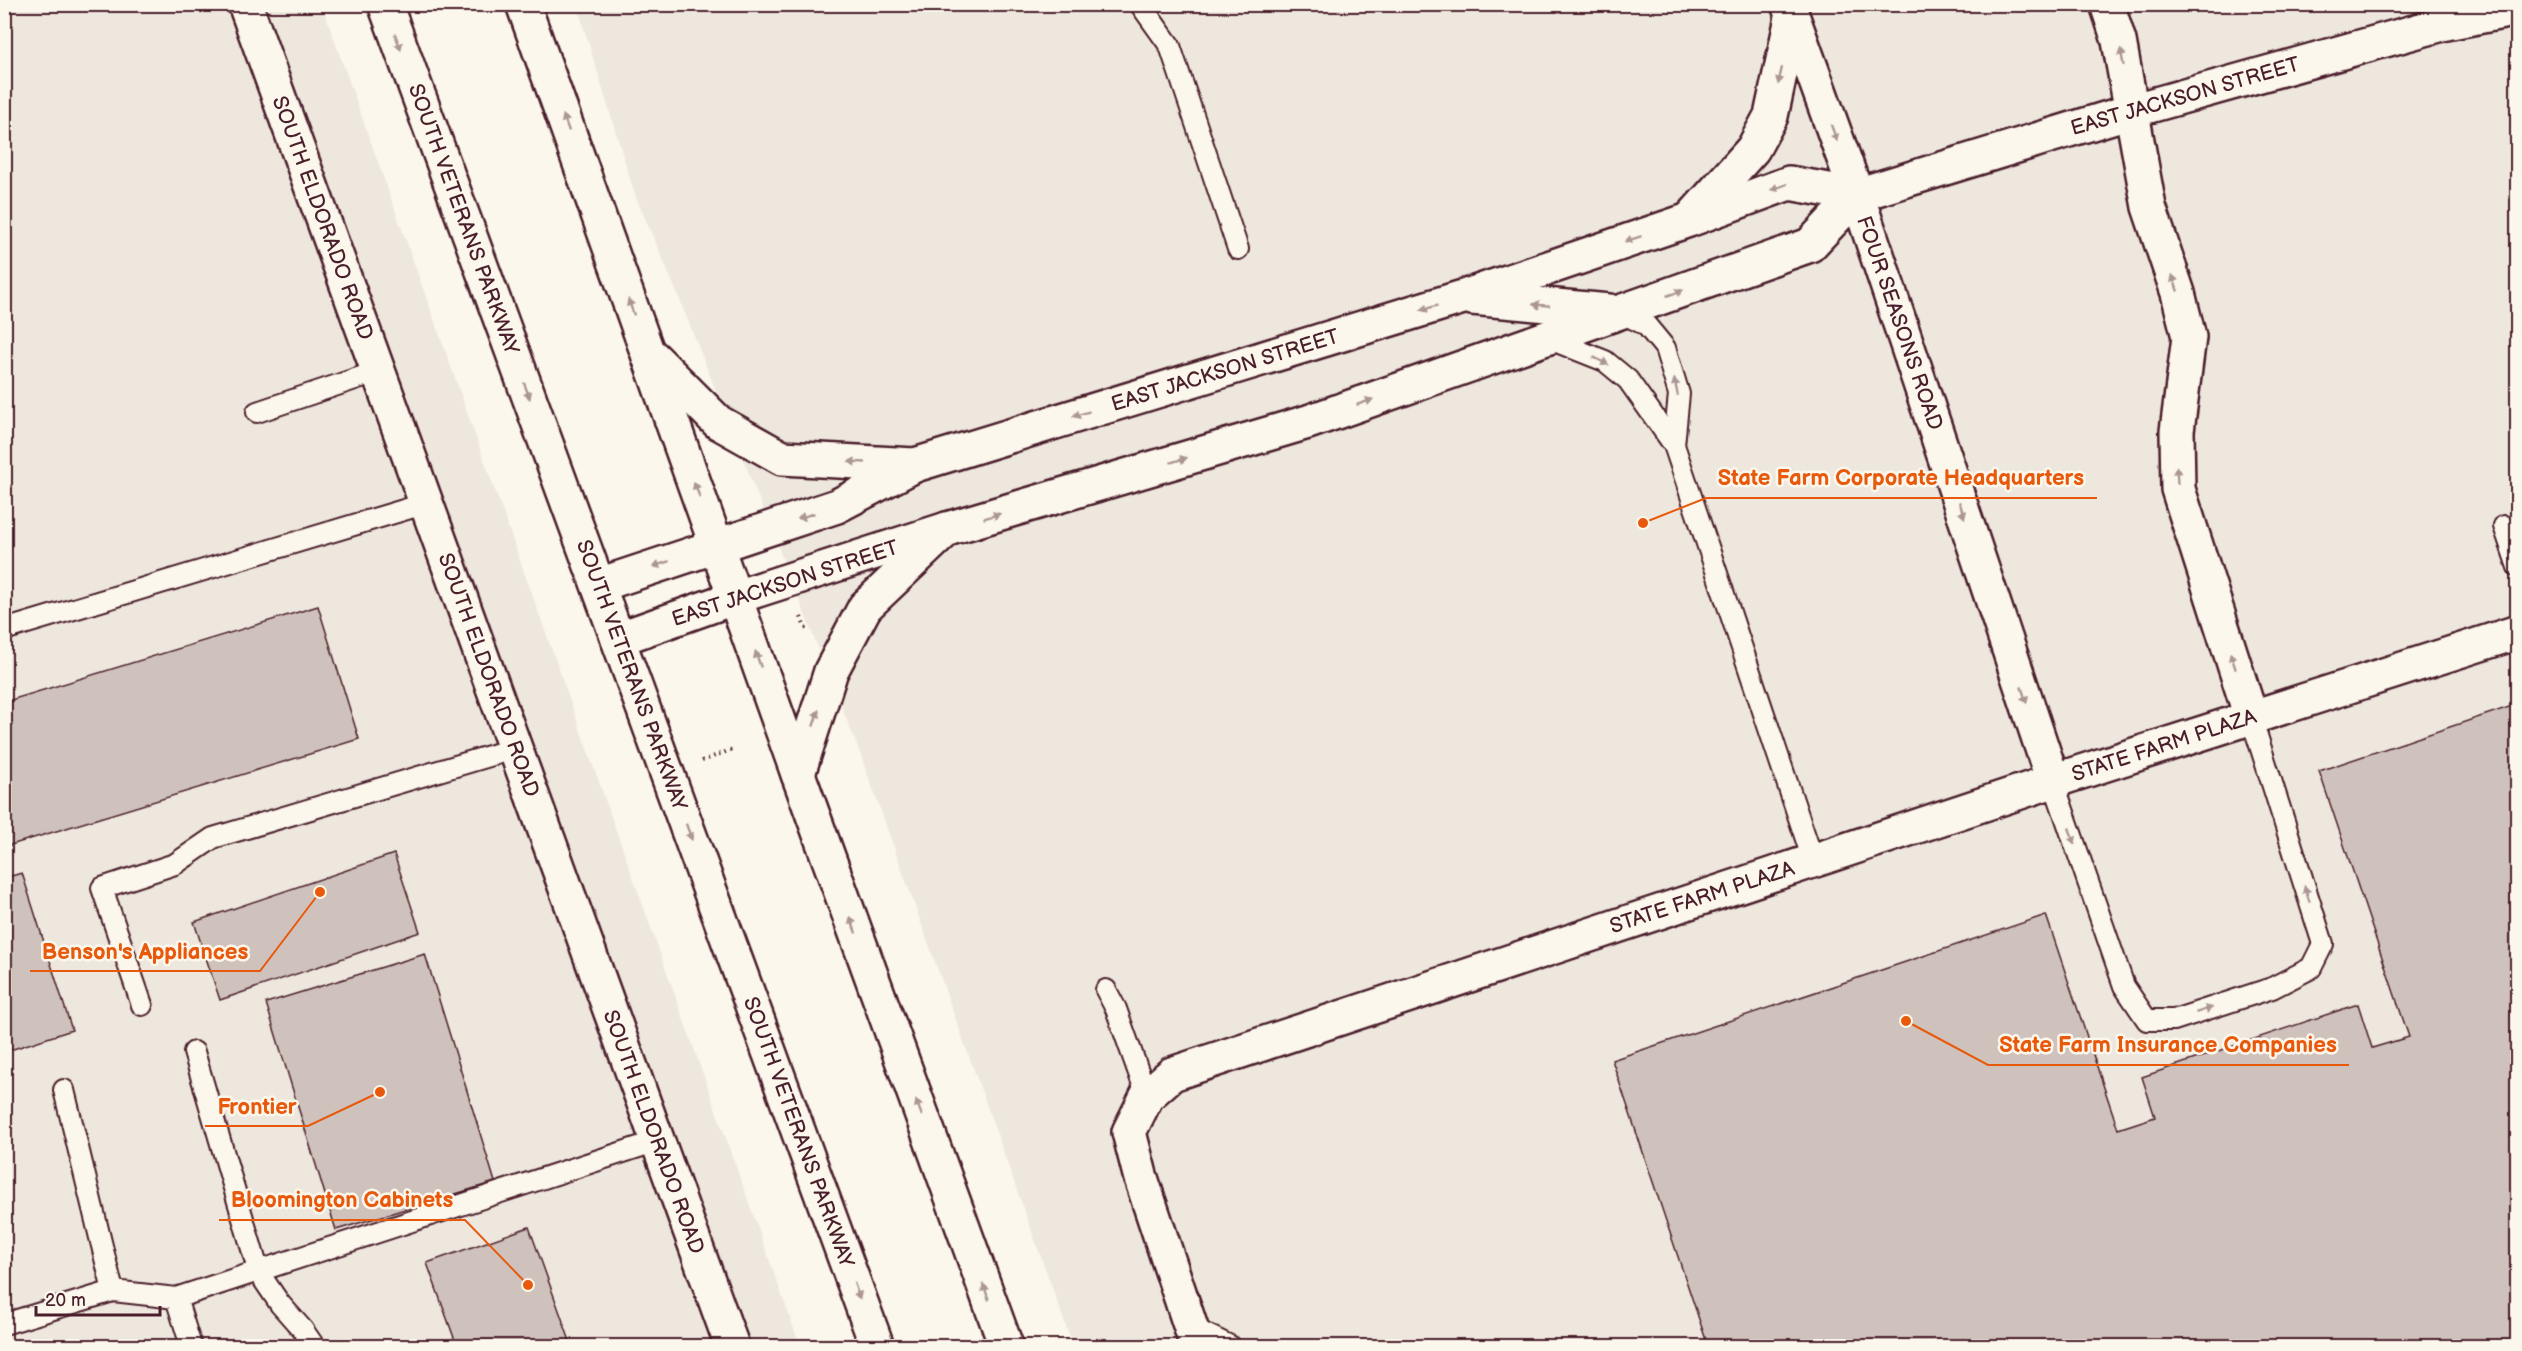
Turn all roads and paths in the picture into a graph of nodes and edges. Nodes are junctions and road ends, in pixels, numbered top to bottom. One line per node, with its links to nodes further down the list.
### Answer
1 (245, 4): 16 (main road, SOUTH ELDORADO ROAD)
2 (385, 4): 25 (main road, SOUTH VETERANS PARKWAY, one-way to 25)
3 (524, 4): 15 (main road, one-way to 3)
4 (1140, 4): 11 (lane)
5 (2107, 4): 8 (main road, one-way to 5)
6 (2517, 9): 8 (main road, EAST JACKSON STREET)
7 (1790, 11): 9 (main road, FOUR SEASONS ROAD, one-way to 9); 10 (main road, one-way to 10)
8 (2131, 111): 9 (main road, EAST JACKSON STREET); 32 (main road, one-way to 8)
9 (1857, 195): 10 (main road, EAST JACKSON STREET, one-way to 10); 13 (main road, EAST JACKSON STREET, one-way to 9); 37 (main road, FOUR SEASONS ROAD, one-way to 37)
10 (1689, 220): 12 (main road, EAST JACKSON STREET, one-way to 12)
11 (1238, 249)
12 (1463, 297): 13 (main road, one-way to 12); 19 (main road, EAST JACKSON STREET, one-way to 19)
13 (1620, 312): 14 (main road, EAST JACKSON STREET); 18 (lane, one-way to 13)
14 (1547, 338): 18 (lane, one-way to 18); 22 (main road, EAST JACKSON STREET, one-way to 14)
15 (646, 351): 19 (main road, one-way to 15); 23 (main road, one-way to 15)
16 (380, 371): 17 (lane); 20 (main road, SOUTH ELDORADO ROAD)
17 (257, 412)
18 (1674, 445): 38 (lane)
19 (915, 465): 23 (main road, EAST JACKSON STREET, one-way to 23)
20 (427, 503): 28 (lane); 33 (main road, SOUTH ELDORADO ROAD)
21 (2504, 526): 24 (lane)
22 (947, 529): 26 (main road, EAST JACKSON STREET); 36 (main road, one-way to 22)
23 (717, 545): 25 (main road, EAST JACKSON STREET, one-way to 25); 26 (main road)
24 (2517, 567)
25 (598, 585): 31 (main road, SOUTH VETERANS PARKWAY)
26 (736, 597): 31 (main road, EAST JACKSON STREET); 36 (main road, one-way to 26)
27 (799, 610): 30 (path)
28 (4, 630)
29 (2517, 632): 32 (main road, STATE FARM PLAZA)
30 (815, 633)
31 (618, 639): 53 (main road, SOUTH VETERANS PARKWAY, one-way to 53)
32 (2251, 717): 37 (main road, STATE FARM PLAZA); 37 (lane, one-way to 32)
33 (516, 748): 40 (lane); 44 (main road, SOUTH ELDORADO ROAD)
34 (734, 749): 35 (path)
35 (701, 762)
36 (798, 774): 54 (main road, one-way to 36)
37 (2053, 781): 38 (main road, STATE FARM PLAZA)
38 (1813, 860): 43 (main road, STATE FARM PLAZA)
39 (1106, 990): 43 (lane)
40 (142, 1005)
41 (194, 1052): 45 (lane)
42 (64, 1090): 46 (lane)
43 (1147, 1096): 49 (main road, STATE FARM PLAZA)
44 (657, 1141): 45 (lane); 52 (main road, SOUTH ELDORADO ROAD)
45 (259, 1273): 47 (lane); 51 (lane)
46 (113, 1291): 47 (lane); 48 (lane)
47 (176, 1298): 50 (lane)
48 (4, 1324)
49 (1194, 1337): 55 (lane)
50 (191, 1347)
51 (314, 1347)
52 (732, 1347)
53 (877, 1347)
54 (1006, 1347)
55 (1230, 1347)

